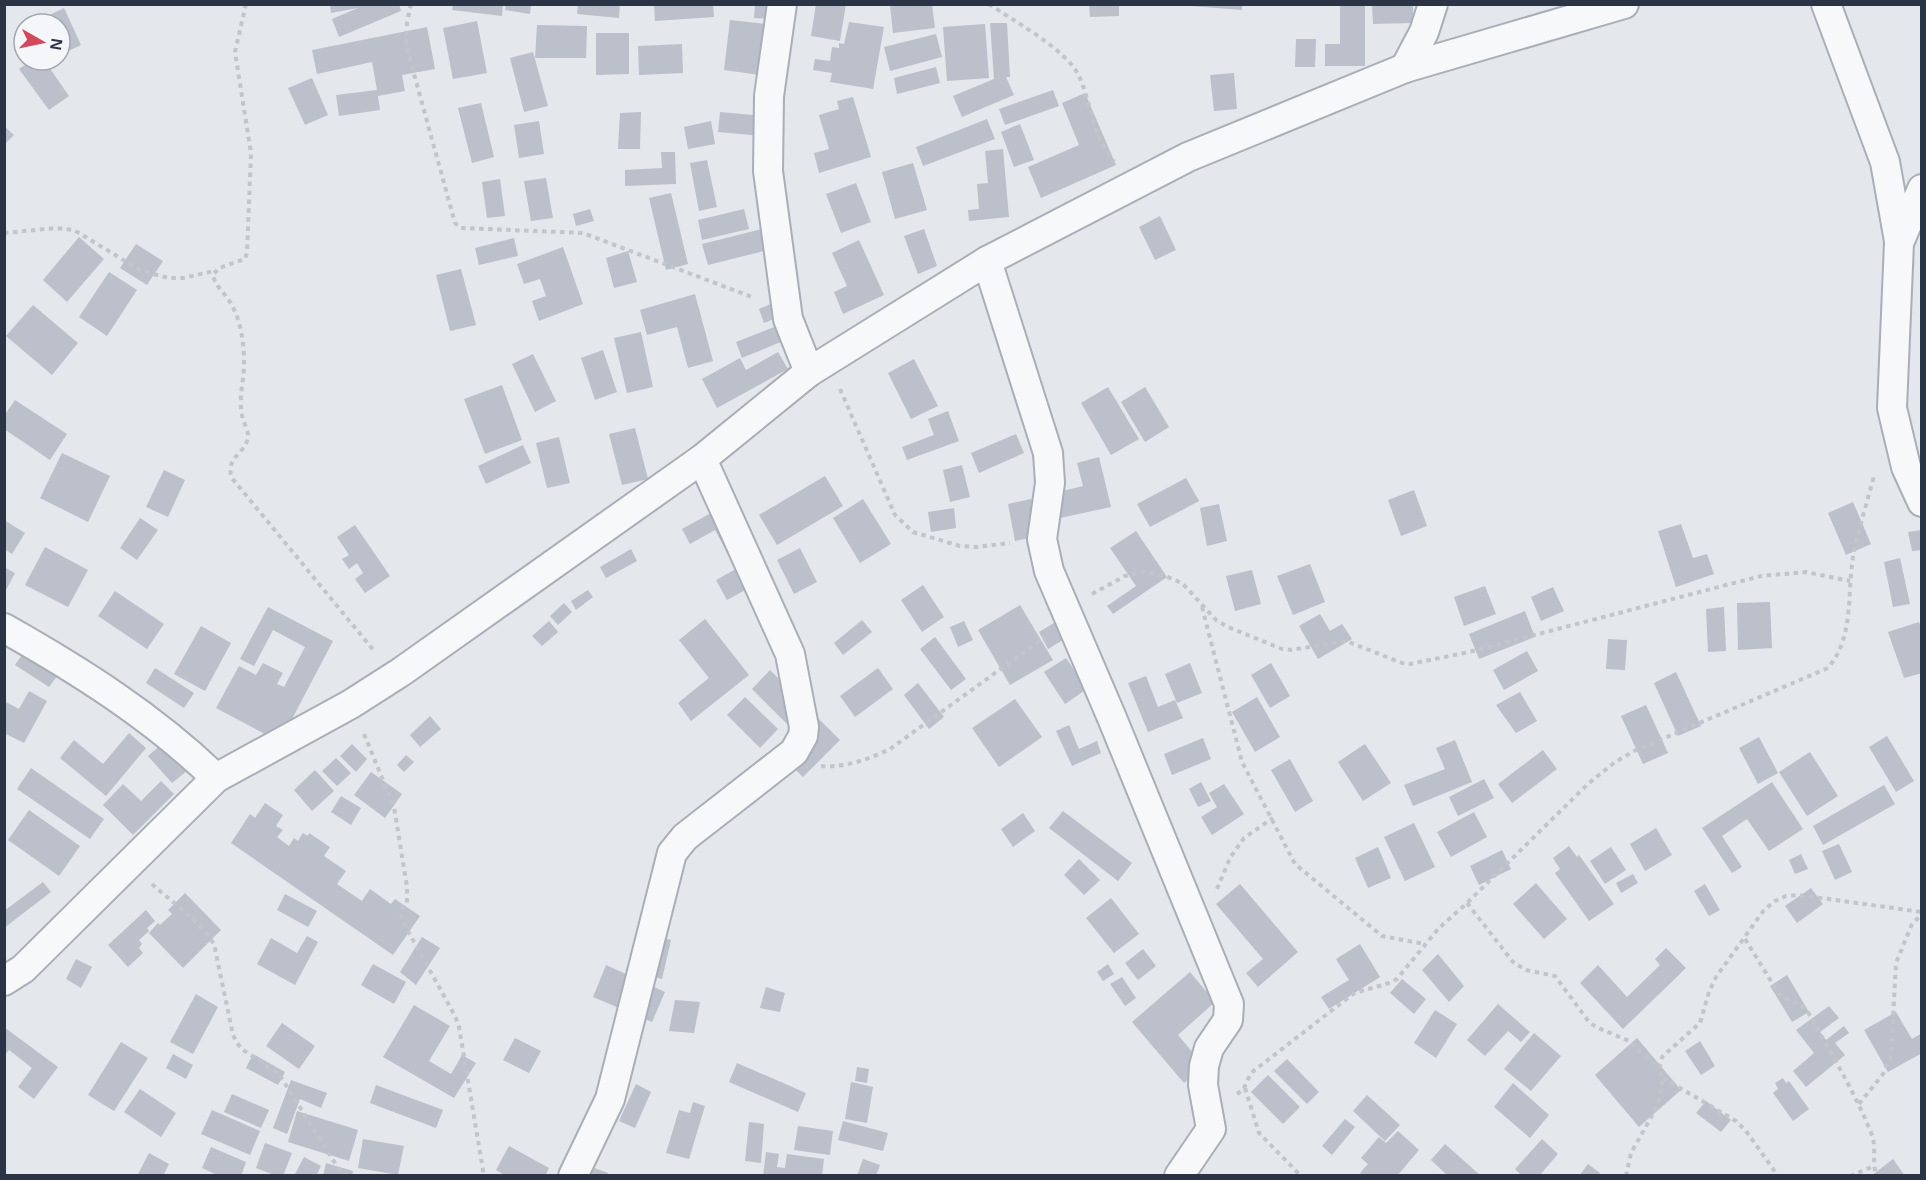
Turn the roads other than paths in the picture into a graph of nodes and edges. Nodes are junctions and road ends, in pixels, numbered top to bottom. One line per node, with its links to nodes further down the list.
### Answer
1 (782, 4): 9 (street)
2 (1433, 4): 5 (street)
3 (1624, 4): 5 (street)
4 (1826, 4): 7 (street)
5 (1405, 68): 8 (street)
6 (1922, 189): 7 (street)
7 (1899, 243): 11 (street)
8 (987, 261): 9 (street); 16 (street)
9 (819, 366): 10 (street)
10 (702, 459): 13 (street); 15 (street)
11 (1922, 502)
12 (4, 628): 13 (street)
13 (216, 778): 14 (street)
14 (4, 981)
15 (573, 1176)
16 (1179, 1176)

